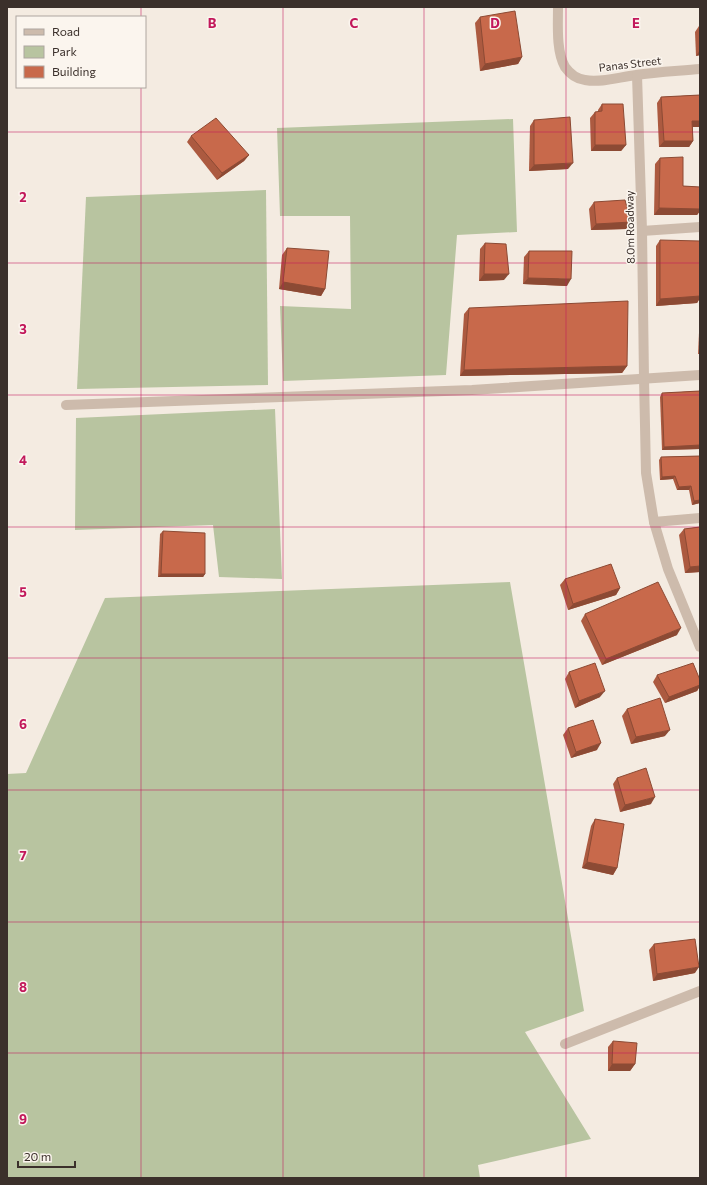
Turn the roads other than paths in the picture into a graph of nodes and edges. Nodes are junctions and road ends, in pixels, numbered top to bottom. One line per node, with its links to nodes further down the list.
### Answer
1 (558, 7): 3 (street, Panas Street)
2 (700, 69): 3 (street, Panas Street)
3 (637, 75): 5 (street, 8.0m Roadway)
4 (700, 227): 5 (street)
5 (642, 231): 7 (street, 8.0m Roadway)
6 (700, 375): 7 (street)
7 (644, 378): 8 (street); 10 (street, 8.0m Roadway)
8 (66, 405)
9 (700, 518): 10 (street)
10 (654, 522): 11 (street, 8.0m Roadway)
11 (700, 647)
12 (700, 991): 13 (street)
13 (566, 1044)

